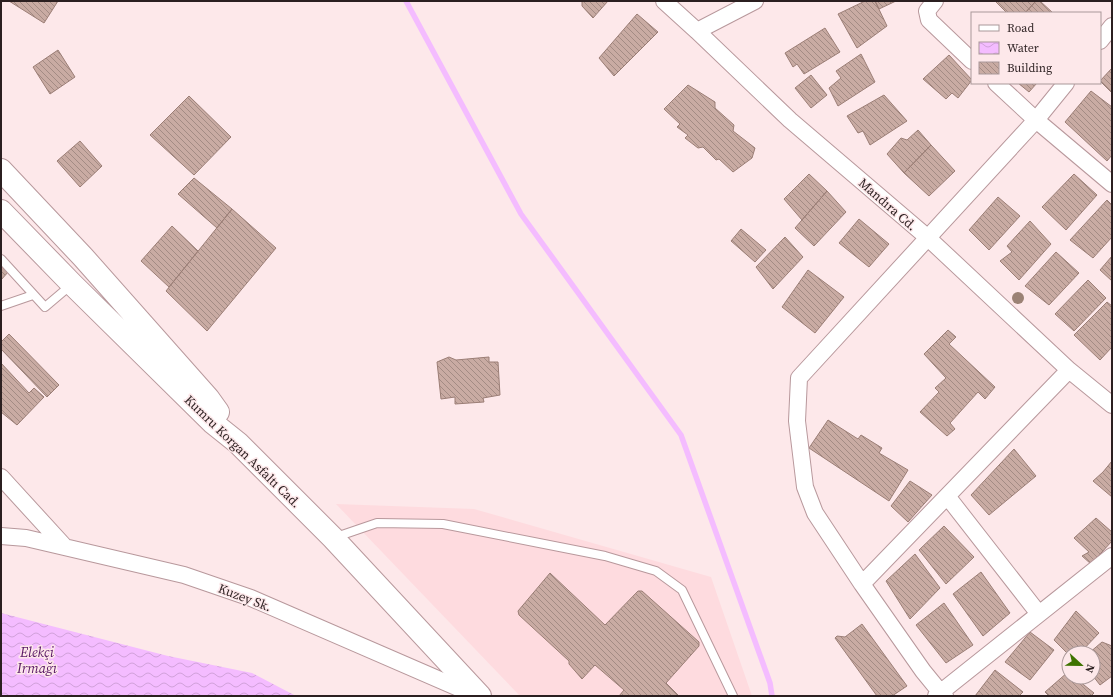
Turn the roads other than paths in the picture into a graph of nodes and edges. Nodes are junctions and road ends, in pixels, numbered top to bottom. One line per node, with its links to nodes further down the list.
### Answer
1 (664, 1): 5 (street, Mandıra Cd.)
2 (755, 1): 5 (street)
3 (935, 1): 7 (street)
4 (1112, 26): 6 (street)
5 (697, 31): 14 (street, Mandıra Cd.)
6 (1101, 40)
7 (971, 60)
8 (997, 84): 10 (street)
9 (1065, 84): 10 (street)
10 (1036, 120): 12 (street); 14 (street)
11 (1, 170): 21 (main road)
12 (1112, 184)
13 (1, 211): 16 (main road, Kumru Korgan Asfaltı Cad.)
14 (927, 237): 19 (street, Mandıra Cd.); 28 (street)
15 (1, 259): 17 (lane)
16 (72, 284): 17 (lane); 21 (main road, Kumru Korgan Asfaltı Cad.)
17 (33, 295): 18 (lane)
18 (1, 306)
19 (1069, 370): 20 (street, Mandıra Cd.); 23 (street)
20 (1112, 405)
21 (238, 443): 25 (main road, Kumru Korgan Asfaltı Cad.)
22 (1, 477): 26 (street)
23 (947, 496): 28 (street); 29 (street)
24 (1, 536): 26 (street, Kuzey Sk.)
25 (333, 538): 32 (main road, Kumru Korgan Asfaltı Cad.); 33 (lane)
26 (65, 548): 31 (street, Kuzey Sk.)
27 (1112, 556): 29 (street)
28 (862, 584): 30 (street)
29 (1039, 614): 30 (street)
30 (941, 695)
31 (477, 696)
32 (480, 696)
33 (732, 696)

